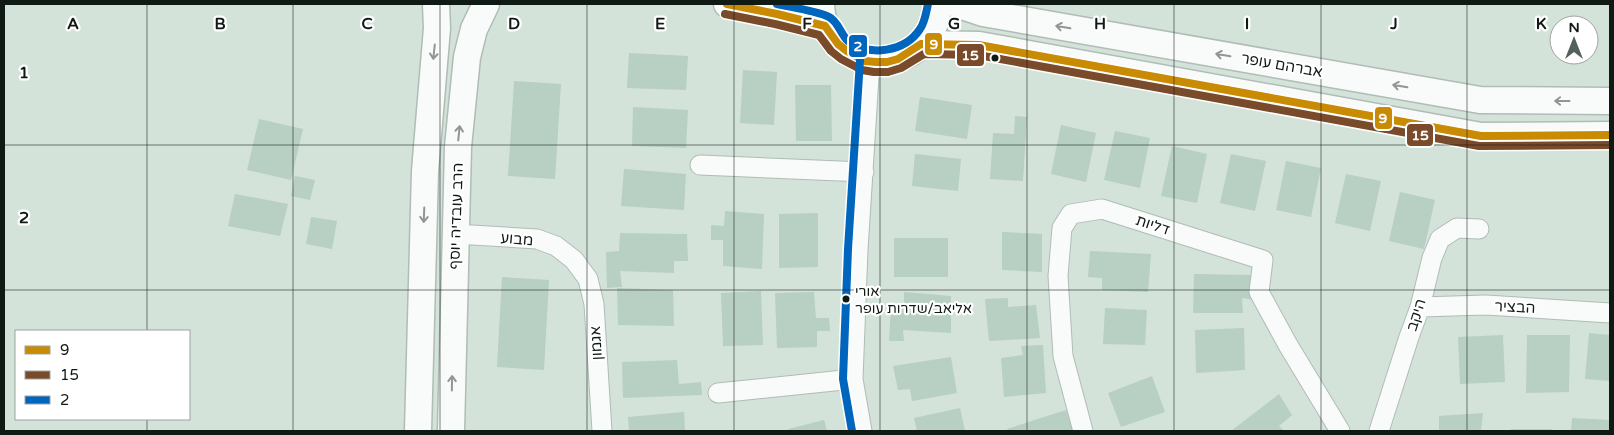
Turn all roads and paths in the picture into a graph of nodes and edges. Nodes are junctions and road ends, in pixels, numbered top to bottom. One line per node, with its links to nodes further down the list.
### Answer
1 (436, 4): 20 (street, הרב עובדיה יוסף, one-way to 20)
2 (486, 4): 14 (street, הרב עובדיה יוסף, one-way to 2)
3 (726, 4): 6 (street)
4 (938, 4): 7 (street)
5 (956, 4): 9 (street, אברהם עופר, one-way to 5)
6 (823, 15): 8 (street)
7 (921, 44): 8 (street); 10 (street)
8 (870, 61): 12 (street)
9 (1610, 101)
10 (1610, 135)
11 (700, 165): 12 (street)
12 (864, 172): 18 (street)
13 (1479, 229): 16 (street, היקב)
14 (455, 234): 15 (street, מבוע); 21 (street, הרב עובדיה יוסף, one-way to 14)
15 (574, 260): 22 (street, אגמון)
16 (1420, 306): 17 (street, הבציר); 26 (street, היקב)
17 (1610, 313)
18 (853, 379): 19 (street); 23 (street)
19 (718, 393)
20 (418, 431)
21 (451, 431)
22 (602, 431)
23 (862, 431)
24 (1083, 431): 25 (street, דליות)
25 (1340, 431)
26 (1379, 431)

